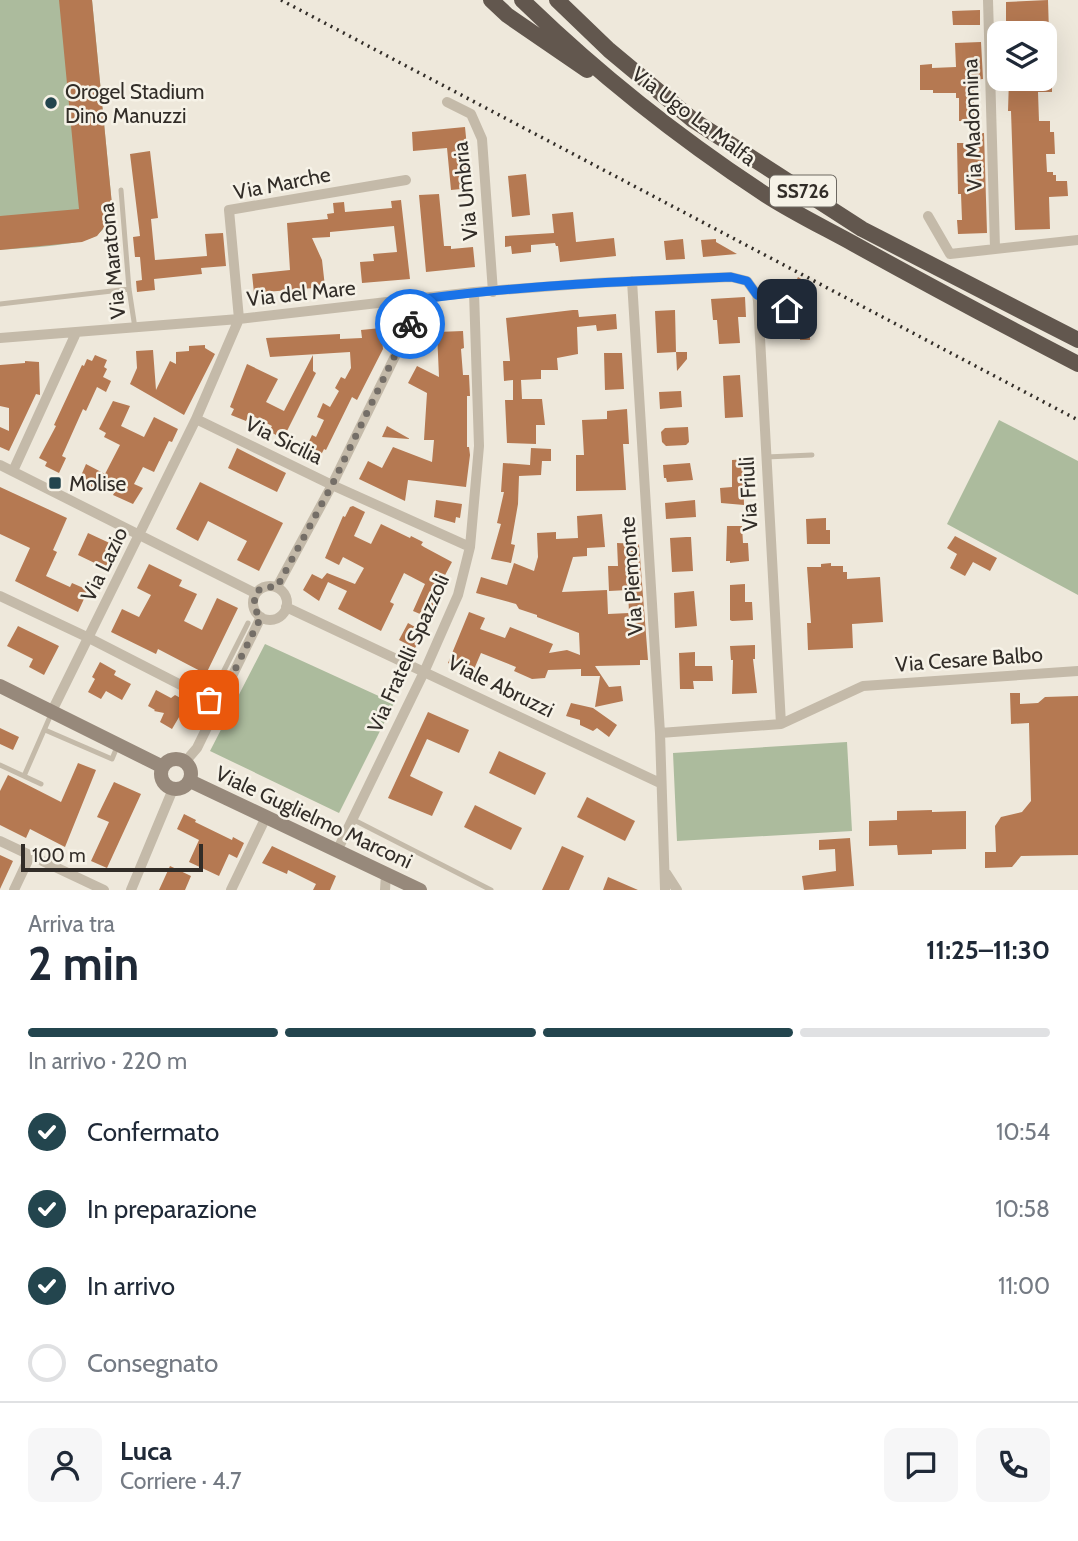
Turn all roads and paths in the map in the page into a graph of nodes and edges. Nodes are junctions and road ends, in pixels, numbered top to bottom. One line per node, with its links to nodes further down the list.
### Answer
1 (491, 0): 5 (highway)
2 (520, 0): 5 (highway, Via Ugo La Malfa / SS726)
3 (557, 0): 26 (highway, Via Ugo La Malfa / SS726)
4 (988, 0): 11 (street, Via Madonnina)
5 (617, 86): 27 (highway, Via Ugo La Malfa / SS726)
6 (447, 102): 17 (street, Via Umbria)
7 (406, 180): 21 (street, Via Marche)
8 (121, 190): 15 (lane, Via Maratona)
9 (928, 216): 11 (street)
10 (1078, 240): 11 (street)
11 (995, 248)
12 (748, 269): 13 (street)
13 (735, 277): 14 (street, Via del Mare); 18 (street)
14 (632, 281): 17 (street, Via del Mare); 50 (street, Via Piemonte)
15 (128, 289): 20 (lane); 23 (lane, Via Maratona)
16 (474, 292): 17 (street, Via del Mare); 19 (street, Via del Mare); 35 (street, Via Fratelli Spazzoli)
17 (493, 292)
18 (757, 295): 22 (street); 30 (street, Via Friuli)
19 (423, 299): 21 (street, Via del Mare); 33 (street)
20 (0, 304)
21 (239, 319): 23 (street, Via del Mare); 28 (street, Via Lazio)
22 (801, 322)
23 (135, 328): 24 (street, Via del Mare)
24 (76, 333): 25 (street, Via del Mare); 32 (street)
25 (0, 338)
26 (1078, 340)
27 (1078, 364)
28 (196, 419): 33 (street, Via Sicilia); 34 (street, Via Lazio)
29 (812, 455): 30 (lane)
30 (765, 457): 48 (street, Via Friuli)
31 (0, 465): 32 (street)
32 (13, 471): 34 (street)
33 (332, 485): 35 (street, Via Sicilia); 36 (street)
34 (140, 533): 37 (street); 42 (street, Via Lazio)
35 (470, 547): 43 (street, Via Fratelli Spazzoli)
36 (277, 587): 37 (street); 39 (street)
37 (255, 593): 40 (street)
38 (0, 596): 42 (street)
39 (286, 607): 40 (street); 43 (street, Viale Abruzzi)
40 (261, 617): 46 (street)
41 (248, 623): 46 (lane)
42 (89, 638): 46 (street); 47 (street, Via Lazio)
43 (425, 670): 58 (street, Viale Abruzzi); 61 (street, Via Fratelli Spazzoli)
44 (1078, 671): 48 (street, Via Cesare Balbo)
45 (0, 686): 47 (main road)
46 (214, 702): 52 (street)
47 (52, 711): 49 (lane); 51 (main road)
48 (780, 724): 50 (street)
49 (45, 730): 51 (lane); 55 (lane)
50 (660, 733): 58 (street, Via Piemonte)
51 (118, 744): 54 (main road)
52 (185, 761): 54 (main road); 56 (main road)
53 (0, 765): 55 (lane)
54 (163, 767): 59 (main road)
55 (23, 776): 57 (lane)
56 (190, 781): 59 (main road); 60 (main road, Viale Guglielmo Marconi)
57 (41, 783)
58 (660, 783): 65 (street, Via Piemonte)
59 (173, 789): 69 (street)
60 (266, 817): 63 (main road, Viale Guglielmo Marconi); 70 (street)
61 (352, 819): 63 (street, Via Fratelli Spazzoli); 73 (lane)
62 (0, 841): 64 (street)
63 (337, 850): 66 (main road, Viale Guglielmo Marconi)
64 (30, 856): 67 (street); 68 (street)
65 (664, 870): 74 (street, Via Piemonte); 75 (street)
66 (386, 874): 71 (street); 72 (main road, Viale Guglielmo Marconi)
67 (14, 890)
68 (104, 890)
69 (131, 890)
70 (231, 890)
71 (386, 890)
72 (420, 890)
73 (491, 890)
74 (665, 890)
75 (677, 890)

